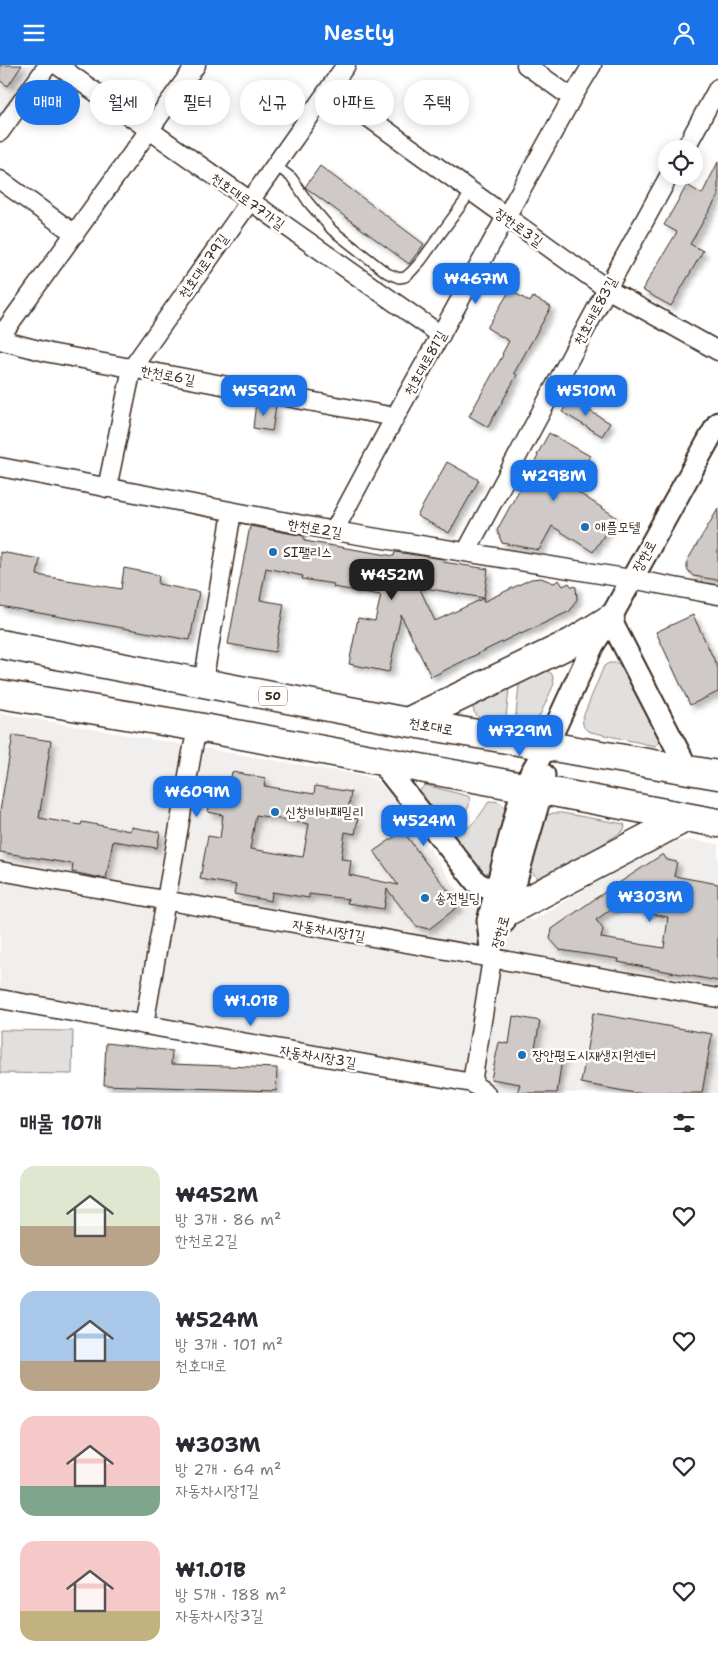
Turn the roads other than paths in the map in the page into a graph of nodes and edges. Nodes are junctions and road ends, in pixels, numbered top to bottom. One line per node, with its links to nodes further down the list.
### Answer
1 (48, 65): 13 (street)
2 (57, 65): 12 (street, 천호대로77가길)
3 (196, 65): 12 (street, 한천로6길)
4 (346, 65): 7 (street, 천호대로79길)
5 (526, 65): 9 (street)
6 (592, 65): 9 (street, 천호대로81길)
7 (335, 80)
8 (718, 88): 14 (street)
9 (572, 98): 20 (street, 천호대로81길)
10 (315, 109): 15 (street, 천호대로79길)
11 (379, 125): 18 (street, 장한로3길)
12 (150, 131): 19 (street, 천호대로77가길); 21 (street, 한천로6길)
13 (0, 132)
14 (689, 140)
15 (275, 165): 18 (lane); 19 (street, 천호대로79길)
16 (0, 180): 21 (street)
17 (664, 185): 22 (street, 천호대로83길)
18 (471, 192): 20 (street, 장한로3길)
19 (249, 201): 23 (street, 천호대로77가길); 26 (street, 천호대로79길)
20 (506, 217): 22 (street, 장한로3길); 23 (street, 천호대로81길)
21 (76, 233): 24 (street, 한천로6길)
22 (607, 289): 25 (street, 장한로3길); 33 (street, 천호대로83길)
23 (441, 335): 27 (street, 천호대로81길)
24 (0, 339): 26 (street, 한천로6길)
25 (718, 351)
26 (132, 368): 27 (street, 한천로6길); 30 (street, 천호대로79길)
27 (395, 417): 32 (street, 천호대로81길)
28 (718, 423): 34 (street, 장한로)
29 (0, 467): 30 (street, 한천로2길)
30 (107, 488): 31 (street, 한천로2길)
31 (232, 512): 32 (street, 한천로2길); 38 (street)
32 (334, 531): 33 (street, 한천로2길)
33 (466, 552): 34 (street, 한천로2길)
34 (631, 579): 35 (street, 한천로2길); 36 (street, 장한로)
35 (718, 595)
36 (610, 619): 40 (main road); 42 (street, 장한로); 44 (street)
37 (0, 644): 38 (main road, 천호대로 / 50)
38 (203, 683): 40 (main road, 천호대로 / 50)
39 (0, 695): 41 (main road)
40 (407, 722): 42 (main road, 천호대로 / 50)
41 (198, 727): 43 (main road); 53 (street)
42 (547, 745): 44 (main road, 천호대로 / 50); 46 (street, 장한로)
43 (381, 762): 46 (main road); 52 (street)
44 (688, 770): 45 (main road, 천호대로 / 50)
45 (718, 775)
46 (532, 789): 48 (main road); 52 (street, 장한로)
47 (616, 794): 48 (lane)
48 (574, 797): 49 (main road)
49 (687, 817): 50 (main road); 52 (main road)
50 (718, 823)
51 (0, 871): 53 (street, 자동차시장1길)
52 (501, 901): 54 (street, 장한로)
53 (167, 902): 54 (street, 자동차시장1길); 57 (street)
54 (492, 959): 55 (street, 자동차시장1길); 58 (street)
55 (718, 998)
56 (0, 999): 57 (street, 자동차시장3길)
57 (144, 1025): 58 (street, 자동차시장3길)
58 (476, 1090)

